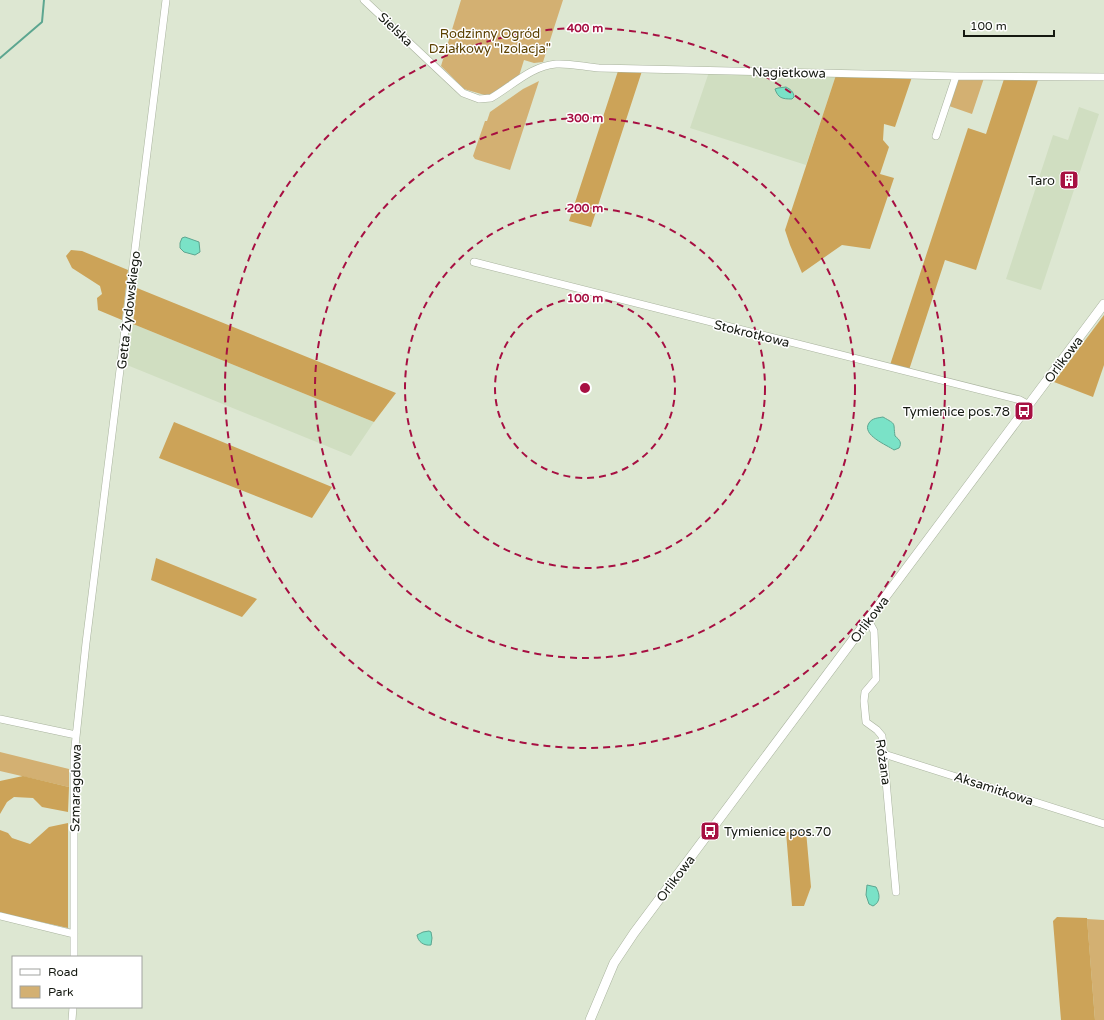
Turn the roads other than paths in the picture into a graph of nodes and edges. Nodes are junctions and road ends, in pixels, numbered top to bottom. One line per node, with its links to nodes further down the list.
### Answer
1 (166, 0): 10 (street, Getta Żydowskiego)
2 (364, 0): 5 (street, Sielska)
3 (956, 76): 4 (street, Nagietkowa); 5 (street, Nagietkowa); 6 (street)
4 (1104, 77)
5 (484, 100)
6 (936, 136)
7 (474, 262): 9 (street, Stokrotkowa)
8 (1104, 304): 9 (street, Orlikowa)
9 (1029, 405): 11 (street, Orlikowa)
10 (90, 619): 13 (street, Szmaragdowa)
11 (868, 620): 14 (street, Różana); 22 (street, Orlikowa)
12 (0, 718): 13 (street)
13 (76, 734): 18 (street, Szmaragdowa)
14 (884, 754): 15 (street, Aksamitkowa); 16 (street, Różana)
15 (1104, 824)
16 (896, 892)
17 (0, 916): 18 (street)
18 (74, 934): 19 (street, Szmaragdowa)
19 (74, 956)
20 (73, 1008): 21 (street)
21 (72, 1020)
22 (590, 1020)

